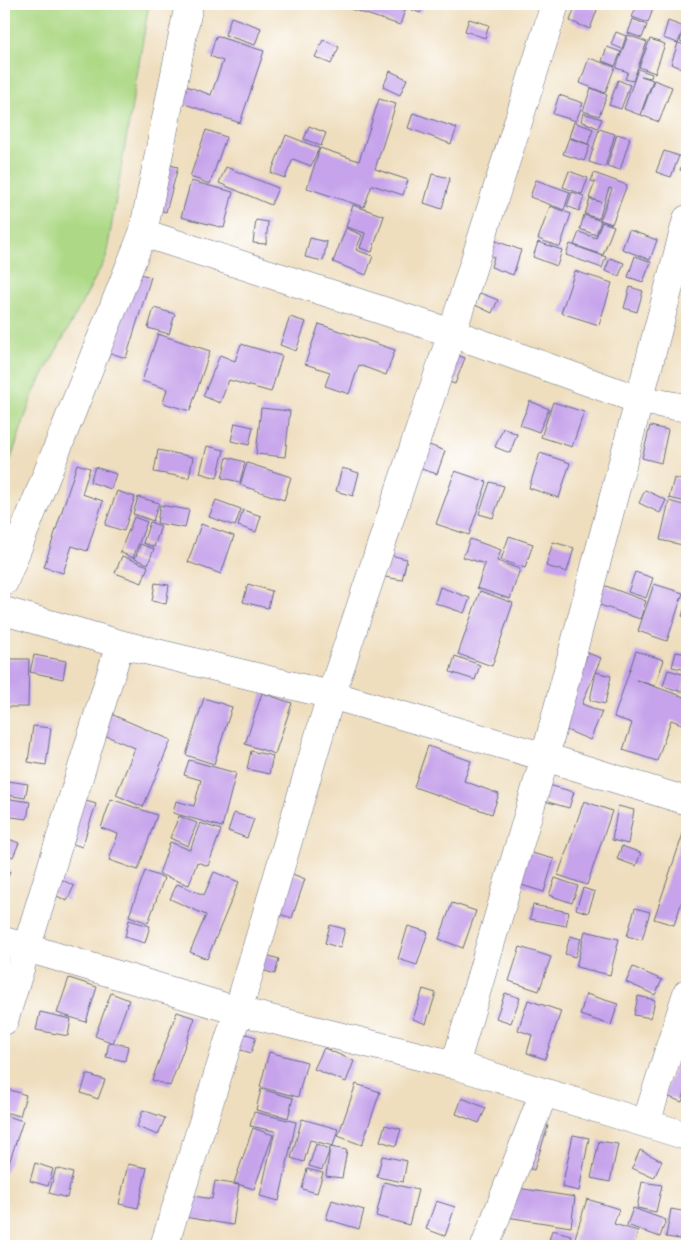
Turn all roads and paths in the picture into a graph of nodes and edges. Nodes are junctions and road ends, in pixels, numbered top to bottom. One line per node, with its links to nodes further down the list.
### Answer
1 (189, 4): 4 (street)
2 (555, 4): 5 (street)
3 (687, 219): 6 (street)
4 (143, 232): 5 (street); 8 (street)
5 (452, 333): 6 (street); 11 (street)
6 (639, 400): 7 (street); 12 (street)
7 (687, 408)
8 (4, 582)
9 (4, 611): 10 (street)
10 (120, 644): 11 (street); 14 (street)
11 (331, 695): 12 (street); 16 (street)
12 (545, 757): 13 (street); 18 (street)
13 (687, 801)
14 (15, 945): 16 (street); 17 (street)
15 (687, 993): 20 (street)
16 (238, 1011): 18 (street); 22 (street)
17 (4, 1021)
18 (454, 1065): 19 (street)
19 (544, 1092): 20 (street); 23 (street)
20 (646, 1123): 21 (street)
21 (687, 1136)
22 (164, 1246)
23 (485, 1246)

